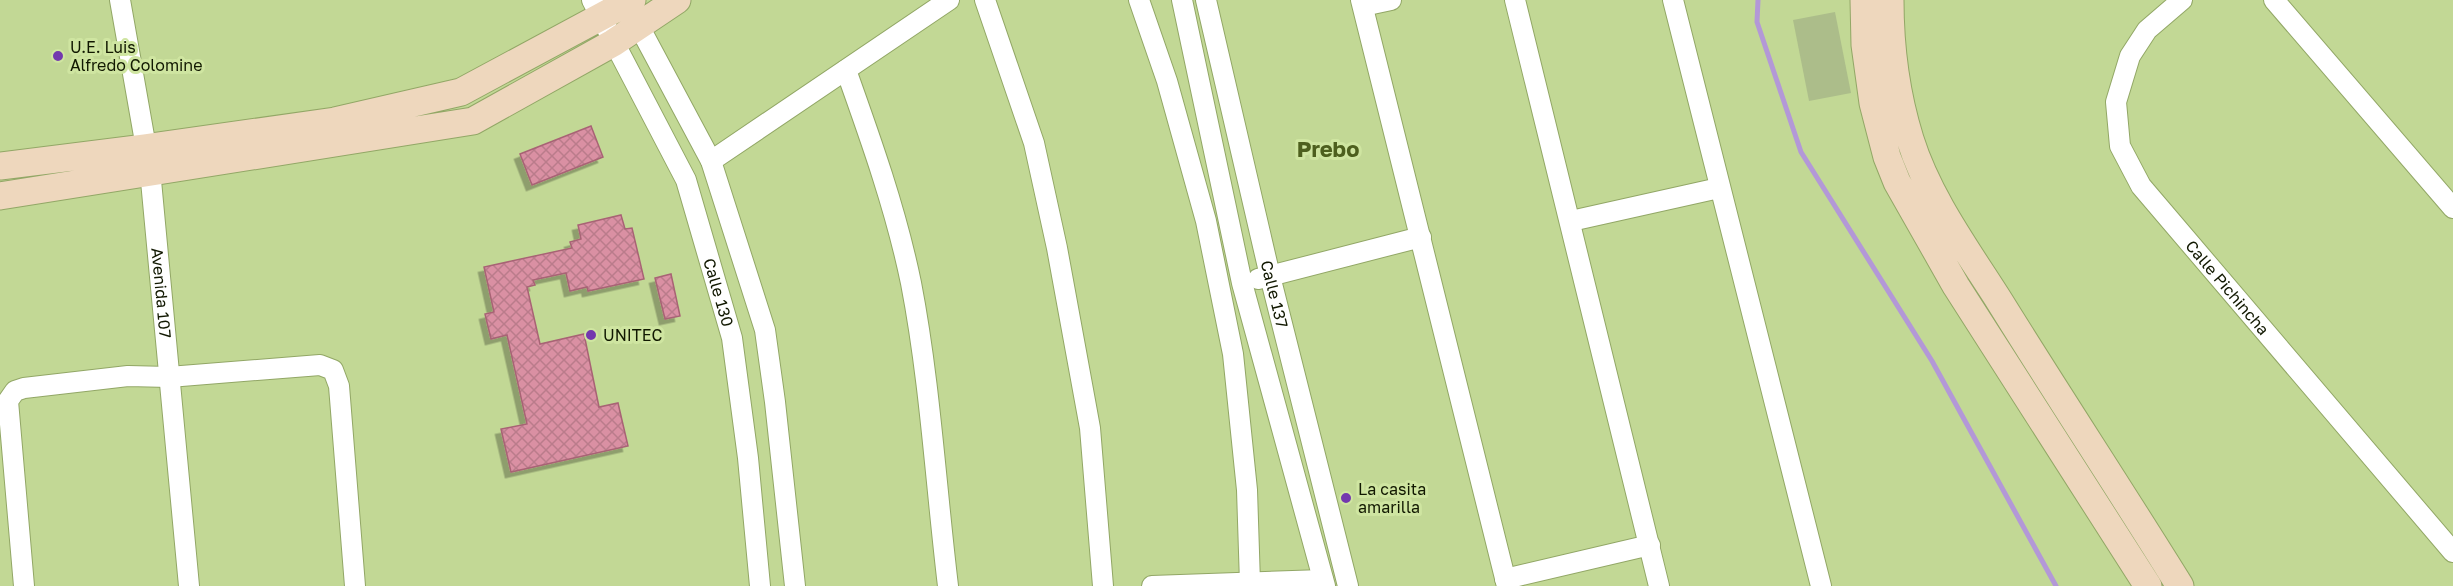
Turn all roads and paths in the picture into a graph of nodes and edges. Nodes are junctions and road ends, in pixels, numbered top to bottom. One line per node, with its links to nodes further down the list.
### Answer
1 (120, 0): 20 (street, Avenida 107)
2 (677, 0): 16 (street)
3 (949, 0): 19 (street)
4 (985, 0): 42 (street)
5 (1138, 0): 33 (street)
6 (1182, 0): 29 (street)
7 (1206, 0): 28 (street, Calle 137)
8 (1390, 0): 15 (street)
9 (1515, 0): 26 (street)
10 (1673, 0): 23 (street)
11 (1864, 0): 47 (street)
12 (1890, 0): 48 (street)
13 (2182, 0): 32 (street, Calle Pichincha)
14 (2274, 0): 25 (street)
15 (1362, 3): 27 (street)
16 (630, 8): 17 (street); 18 (street); 21 (street, Calle 130)
17 (596, 9): 18 (street, Calle 130); 20 (street)
18 (613, 43): 20 (street); 39 (street, Calle 130)
19 (846, 70): 21 (street); 41 (street)
20 (148, 159): 22 (street); 24 (street); 30 (street, Avenida 107)
21 (711, 161): 40 (street, Calle 130)
22 (0, 166)
23 (1719, 188): 26 (street); 46 (street)
24 (0, 196)
25 (2453, 208)
26 (1571, 220): 31 (street)
27 (1421, 237): 28 (street); 35 (street)
28 (1270, 276): 29 (street); 44 (street, Calle 137)
29 (1242, 283): 34 (street)
30 (169, 377): 36 (street); 37 (street, Avenida 107); 38 (street)
31 (1650, 545): 35 (street); 45 (street)
32 (2453, 552)
33 (1250, 583): 34 (street); 43 (street)
34 (1324, 583)
35 (1506, 583)
36 (24, 586)
37 (189, 586)
38 (355, 586)
39 (760, 586)
40 (795, 586)
41 (948, 586)
42 (1103, 586)
43 (1152, 586)
44 (1348, 586)
45 (1659, 586)
46 (1821, 586)
47 (2148, 586)
48 (2180, 586)

